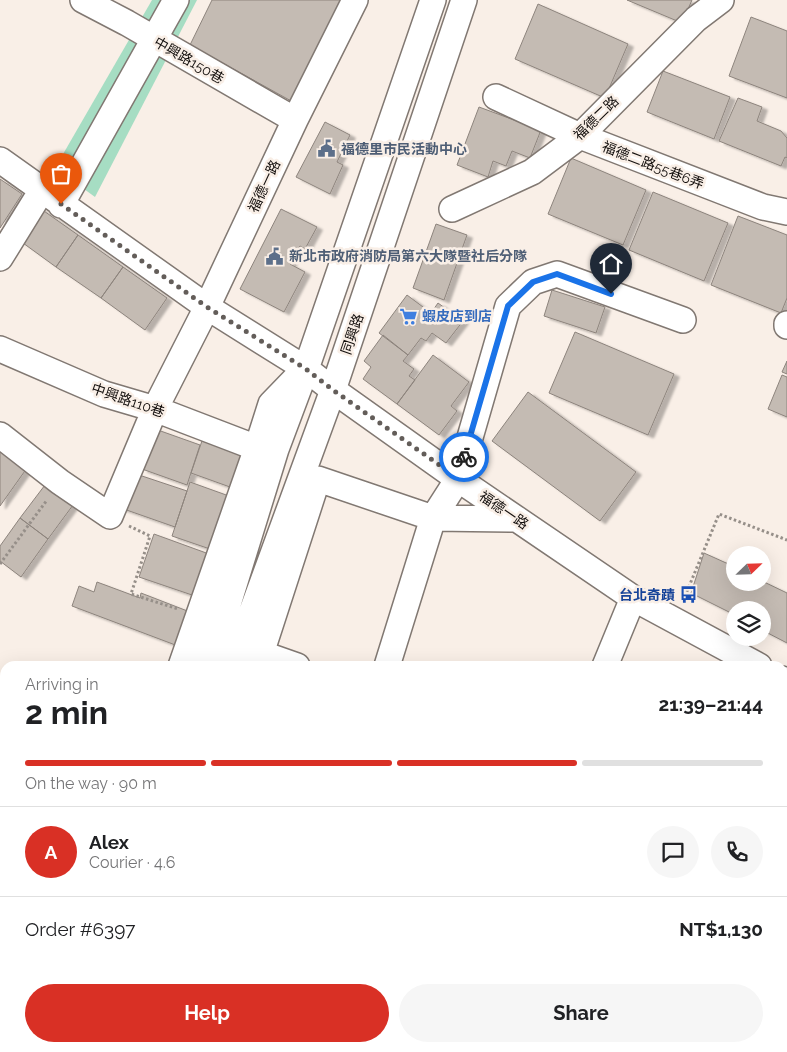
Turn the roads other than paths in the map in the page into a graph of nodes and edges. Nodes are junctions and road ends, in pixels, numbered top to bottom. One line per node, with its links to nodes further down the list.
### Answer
1 (83, 0): 7 (street, 中興路150巷)
2 (176, 0): 7 (street)
3 (356, 0): 9 (street, 福德一路)
4 (433, 0): 20 (street)
5 (464, 0): 21 (street, 同興路)
6 (721, 0): 10 (street, 福德二路)
7 (155, 40): 9 (street, 中興路150巷); 13 (street)
8 (496, 97): 10 (street, 福德二路55巷6弄)
9 (295, 120): 17 (street, 福德一路)
10 (580, 136): 14 (street, 福德二路); 15 (street, 福德二路55巷6弄)
11 (0, 160): 12 (street, 福德一路)
12 (42, 190): 13 (street, 福德一路); 16 (street)
13 (61, 204): 17 (street, 福德一路)
14 (452, 209)
15 (787, 212)
16 (0, 258)
17 (207, 307): 20 (street, 福德一路); 22 (street, 福德一路)
18 (683, 320): 25 (street)
19 (0, 349): 22 (street, 中興路110巷)
20 (306, 369): 21 (street, 福德一路); 24 (street); 32 (street)
21 (333, 390): 25 (street, 福德一路); 26 (street); 33 (street, 同興路)
22 (155, 409): 23 (street, 福德一路); 24 (street, 中興路110巷)
23 (0, 435)
24 (257, 448): 31 (street)
25 (458, 478): 27 (street); 28 (street, 福德一路)
26 (318, 479): 27 (street); 30 (street)
27 (433, 518): 28 (street); 34 (street)
28 (517, 519): 29 (street, 福德一路)
29 (633, 598): 35 (street); 36 (street, 福德一路)
30 (259, 660)
31 (183, 661)
32 (208, 661)
33 (234, 661)
34 (389, 661)
35 (607, 661)
36 (750, 661)

